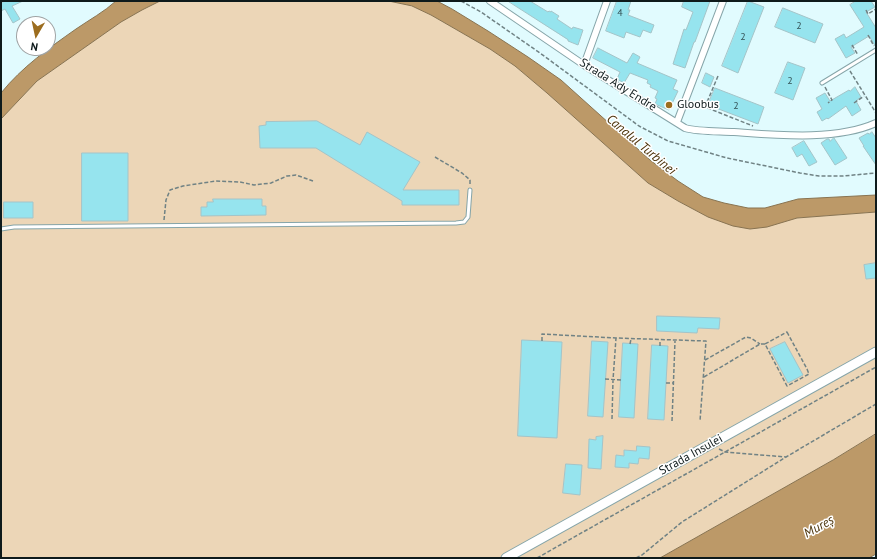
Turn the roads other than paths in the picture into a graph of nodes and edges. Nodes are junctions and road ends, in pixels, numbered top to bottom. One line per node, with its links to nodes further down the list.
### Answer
1 (490, 1): 5 (street, Strada Ady Endre)
2 (607, 1): 5 (street)
3 (723, 1): 7 (street)
4 (876, 50): 6 (lane)
5 (584, 65): 7 (street, Strada Ady Endre)
6 (822, 83)
7 (676, 122): 8 (street, Strada Ady Endre)
8 (876, 123)
9 (470, 190): 10 (lane)
10 (1, 229)
11 (876, 352): 12 (street, Strada Insulei)
12 (506, 558)

